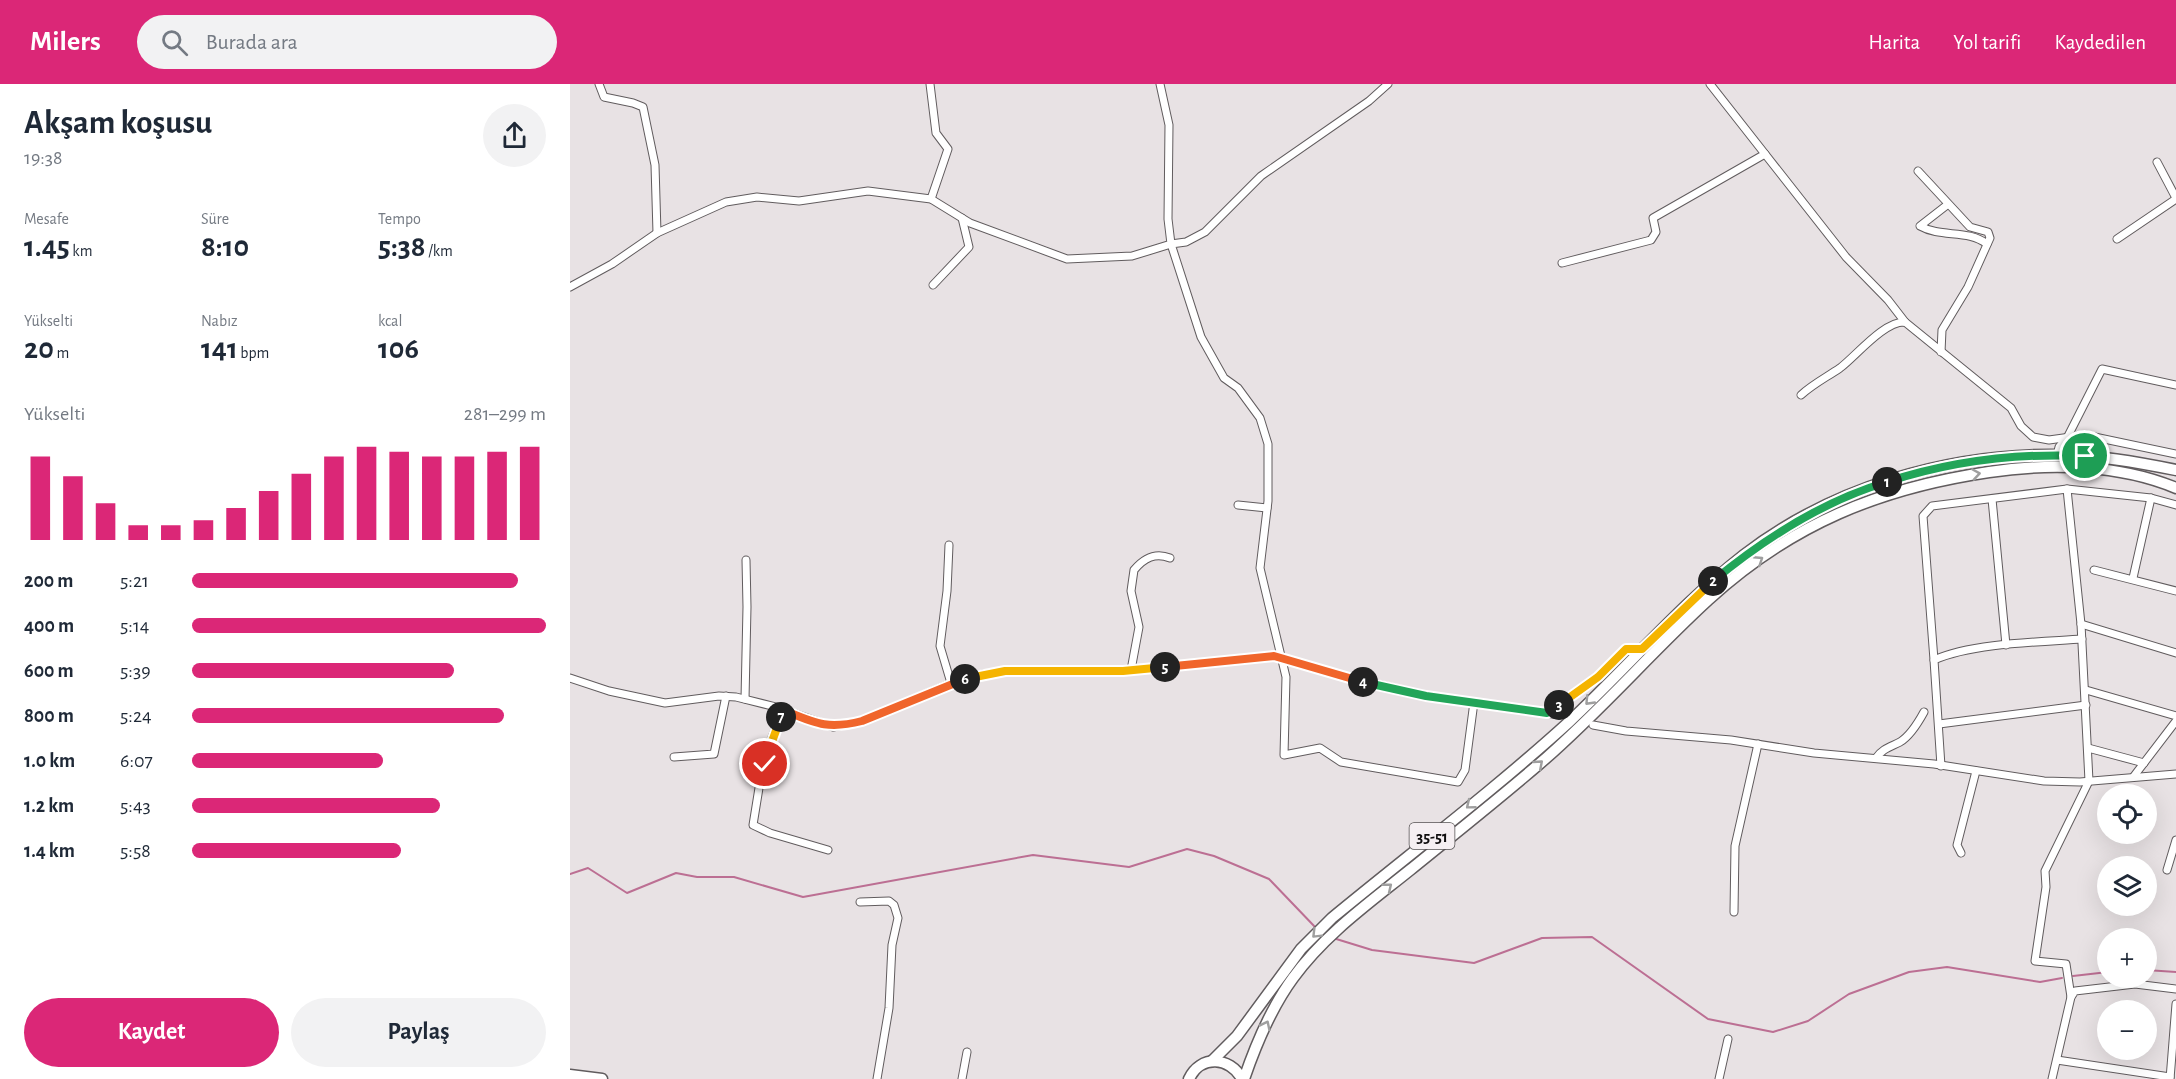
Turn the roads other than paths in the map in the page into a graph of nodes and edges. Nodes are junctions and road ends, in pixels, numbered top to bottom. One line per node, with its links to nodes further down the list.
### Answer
1 (599, 84): 13 (street)
2 (930, 84): 10 (street)
3 (1160, 84): 15 (street)
4 (1388, 84): 15 (street)
5 (1710, 84): 6 (street)
6 (1765, 154): 17 (street); 20 (street)
7 (2157, 162): 9 (street)
8 (1918, 171): 11 (street)
9 (2176, 198): 14 (street)
10 (931, 200): 12 (street); 13 (street)
11 (1947, 205): 16 (street); 16 (street)
12 (962, 218): 15 (street); 18 (street)
13 (657, 233): 19 (street)
14 (2117, 239)
15 (1170, 244): 34 (street)
16 (1987, 244): 21 (street)
17 (1562, 263)
18 (933, 285)
19 (570, 287)
20 (1905, 322): 21 (street); 23 (street)
21 (1941, 352): 24 (street)
22 (2176, 385): 24 (street)
23 (1801, 395)
24 (2068, 436): 25 (street); 26 (street)
25 (2176, 454)
26 (2057, 455): 27 (main road, 35-51); 44 (main road, 35-51)
27 (2176, 470)
28 (2176, 488): 94 (main road, 35-51, one-way to 28)
29 (2067, 489): 30 (street); 31 (street); 41 (street)
30 (2151, 498): 33 (street); 39 (street)
31 (1992, 499): 43 (street); 47 (street)
32 (1239, 505): 34 (street)
33 (2176, 505)
34 (1267, 508): 46 (street)
35 (949, 545): 50 (street)
36 (1170, 558): 48 (street)
37 (746, 560): 53 (street)
38 (2094, 570): 39 (street)
39 (2133, 578): 40 (street)
40 (2176, 591)
41 (2081, 624): 42 (street); 45 (street)
42 (2082, 639): 43 (street); 51 (street)
43 (2006, 645): 47 (street)
44 (1642, 649): 58 (street); 87 (main road, 35-51, one-way to 87)
45 (2176, 653)
46 (1282, 658): 48 (street); 54 (street); 54 (street)
47 (1934, 660): 62 (street)
48 (1131, 670): 50 (street)
49 (570, 678): 52 (street)
50 (951, 683): 56 (street)
51 (2086, 690): 55 (street); 60 (street)
52 (726, 696): 53 (street); 66 (street)
53 (745, 699): 56 (street)
54 (1474, 702): 58 (street)
55 (2086, 705): 62 (street); 65 (street)
56 (783, 710): 75 (street)
57 (1924, 712): 67 (street)
58 (1547, 713): 59 (street)
59 (1560, 715)
60 (2176, 716)
61 (2176, 721): 68 (street)
62 (1939, 724): 69 (street)
63 (1593, 725): 64 (street)
64 (1758, 744): 67 (street); 79 (street)
65 (2088, 748): 68 (street); 73 (street)
66 (674, 758)
67 (1876, 758): 69 (street)
68 (2144, 763): 72 (street)
69 (1941, 766): 70 (street)
70 (1976, 771): 73 (street); 76 (street)
71 (2176, 774): 72 (street)
72 (2134, 777): 73 (street)
73 (2089, 781): 81 (street)
74 (2176, 840): 77 (street)
75 (828, 850)
76 (1960, 854)
77 (2167, 870)
78 (860, 902): 92 (street)
79 (1734, 912)
80 (2176, 988): 81 (street)
81 (2071, 997): 86 (street)
82 (2176, 1004): 85 (street)
83 (1728, 1039): 95 (street)
84 (967, 1052): 93 (street)
85 (2174, 1056): 90 (street)
86 (2057, 1060): 90 (street); 96 (street)
87 (1212, 1061): 89 (main road, 35-51); 94 (main road, 35-51)
88 (570, 1075): 91 (main road)
89 (1188, 1077)
90 (2170, 1078)
91 (602, 1079)
92 (877, 1079)
93 (962, 1079)
94 (1243, 1079)
95 (1719, 1079)
96 (2052, 1079)

